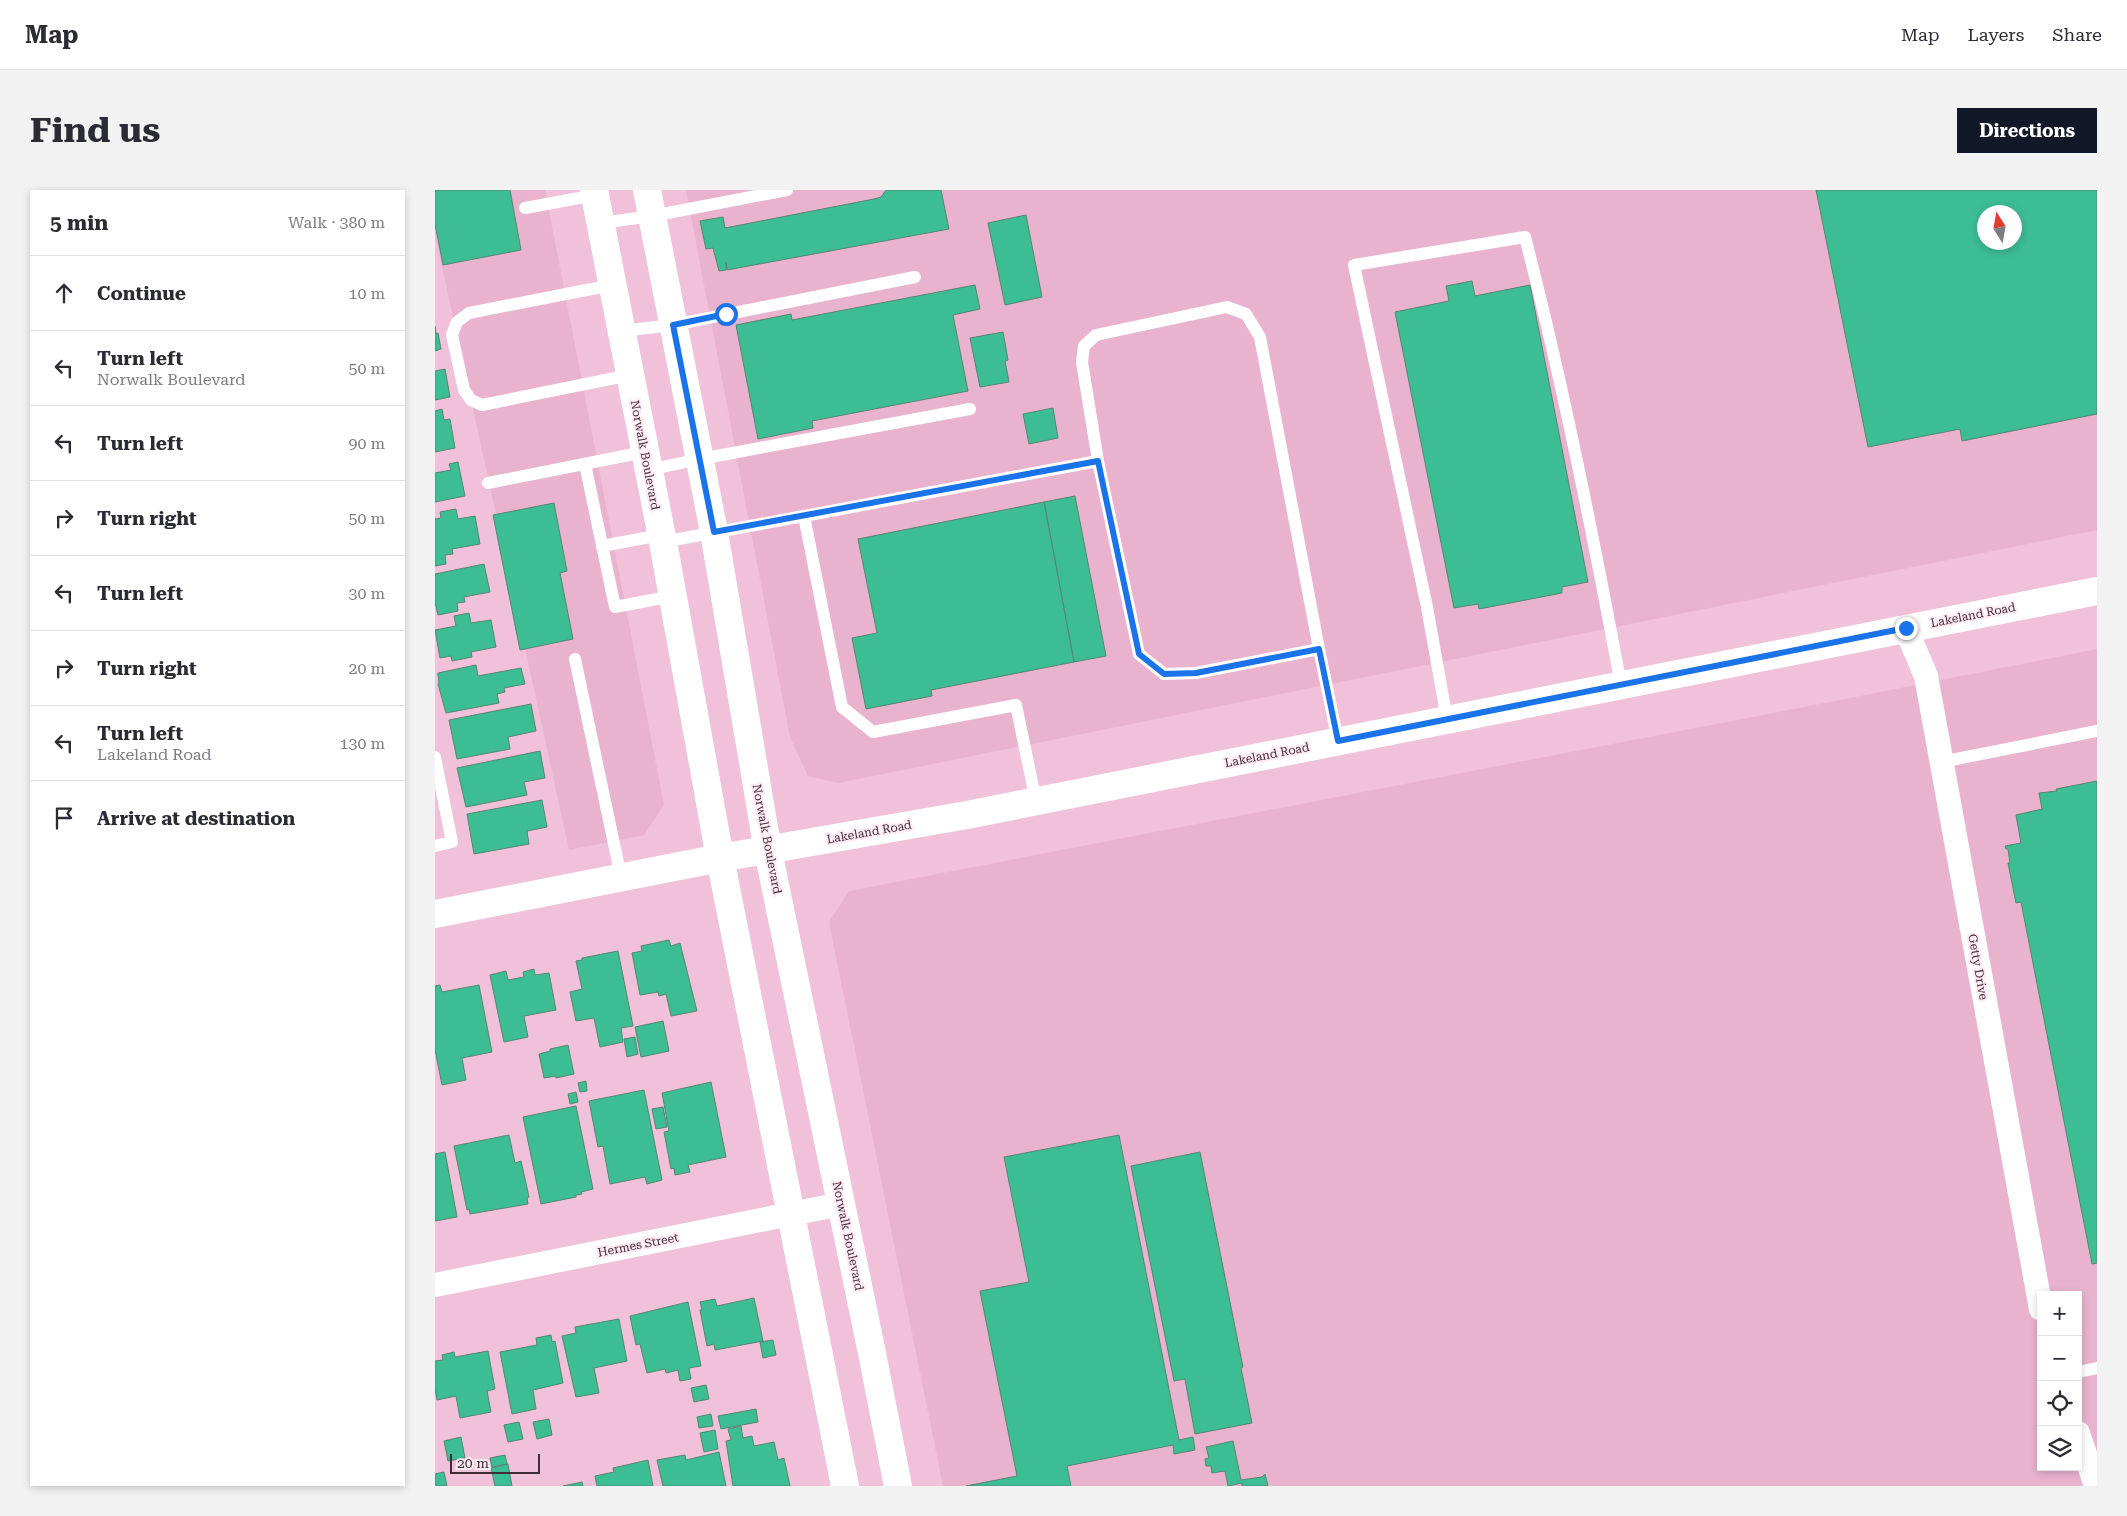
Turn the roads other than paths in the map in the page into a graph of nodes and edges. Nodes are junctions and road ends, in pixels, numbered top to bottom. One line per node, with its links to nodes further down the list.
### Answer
1 (647, 190): 5 (main road, Norwalk Boulevard)
2 (787, 190): 5 (lane)
3 (595, 192): 4 (lane); 6 (main road, Norwalk Boulevard)
4 (525, 208)
5 (652, 216): 6 (lane); 9 (main road, Norwalk Boulevard)
6 (601, 223): 8 (main road, Norwalk Boulevard)
7 (915, 277): 9 (lane)
8 (612, 285): 10 (main road, Norwalk Boulevard); 11 (lane)
9 (673, 325): 10 (lane); 13 (main road, Norwalk Boulevard)
10 (621, 331): 11 (main road, Norwalk Boulevard)
11 (630, 376): 14 (main road, Norwalk Boulevard)
12 (970, 409): 13 (lane)
13 (699, 459): 14 (lane); 19 (main road, Norwalk Boulevard)
14 (646, 461): 16 (lane); 20 (main road, Norwalk Boulevard)
15 (1098, 461): 18 (lane); 25 (lane); 25 (lane)
16 (585, 464): 17 (lane); 21 (lane)
17 (487, 483)
18 (804, 516): 19 (lane); 33 (lane)
19 (714, 532): 20 (lane); 35 (main road, Norwalk Boulevard)
20 (662, 538): 21 (lane); 23 (main road, Norwalk Boulevard)
21 (602, 546): 23 (lane)
22 (2097, 591): 24 (main road, Lakeland Road)
23 (673, 596): 36 (main road, Norwalk Boulevard)
24 (1906, 628): 27 (main road, Lakeland Road); 32 (street, Getty Drive)
25 (1319, 649): 30 (lane)
26 (575, 659): 37 (lane)
27 (1621, 685): 28 (main road, Lakeland Road); 28 (lane)
28 (1447, 719): 30 (main road, Lakeland Road)
29 (2097, 731): 32 (lane)
30 (1338, 741): 33 (main road, Lakeland Road)
31 (435, 757): 34 (lane)
32 (1941, 762): 42 (street, Getty Drive)
33 (1036, 801): 35 (main road, Lakeland Road)
34 (435, 846)
35 (768, 851): 36 (main road, Lakeland Road); 39 (main road, Norwalk Boulevard)
36 (720, 858): 37 (main road, Lakeland Road); 40 (main road, Norwalk Boulevard)
37 (621, 877): 38 (main road, Lakeland Road)
38 (435, 914)
39 (841, 1204): 40 (street, Hermes Street); 47 (main road, Norwalk Boulevard)
40 (791, 1214): 41 (street, Hermes Street); 46 (main road, Norwalk Boulevard)
41 (435, 1285)
42 (2038, 1291)
43 (2097, 1368): 44 (lane)
44 (2082, 1371)
45 (2082, 1445): 48 (street)
46 (845, 1486)
47 (898, 1486)
48 (2096, 1486)

